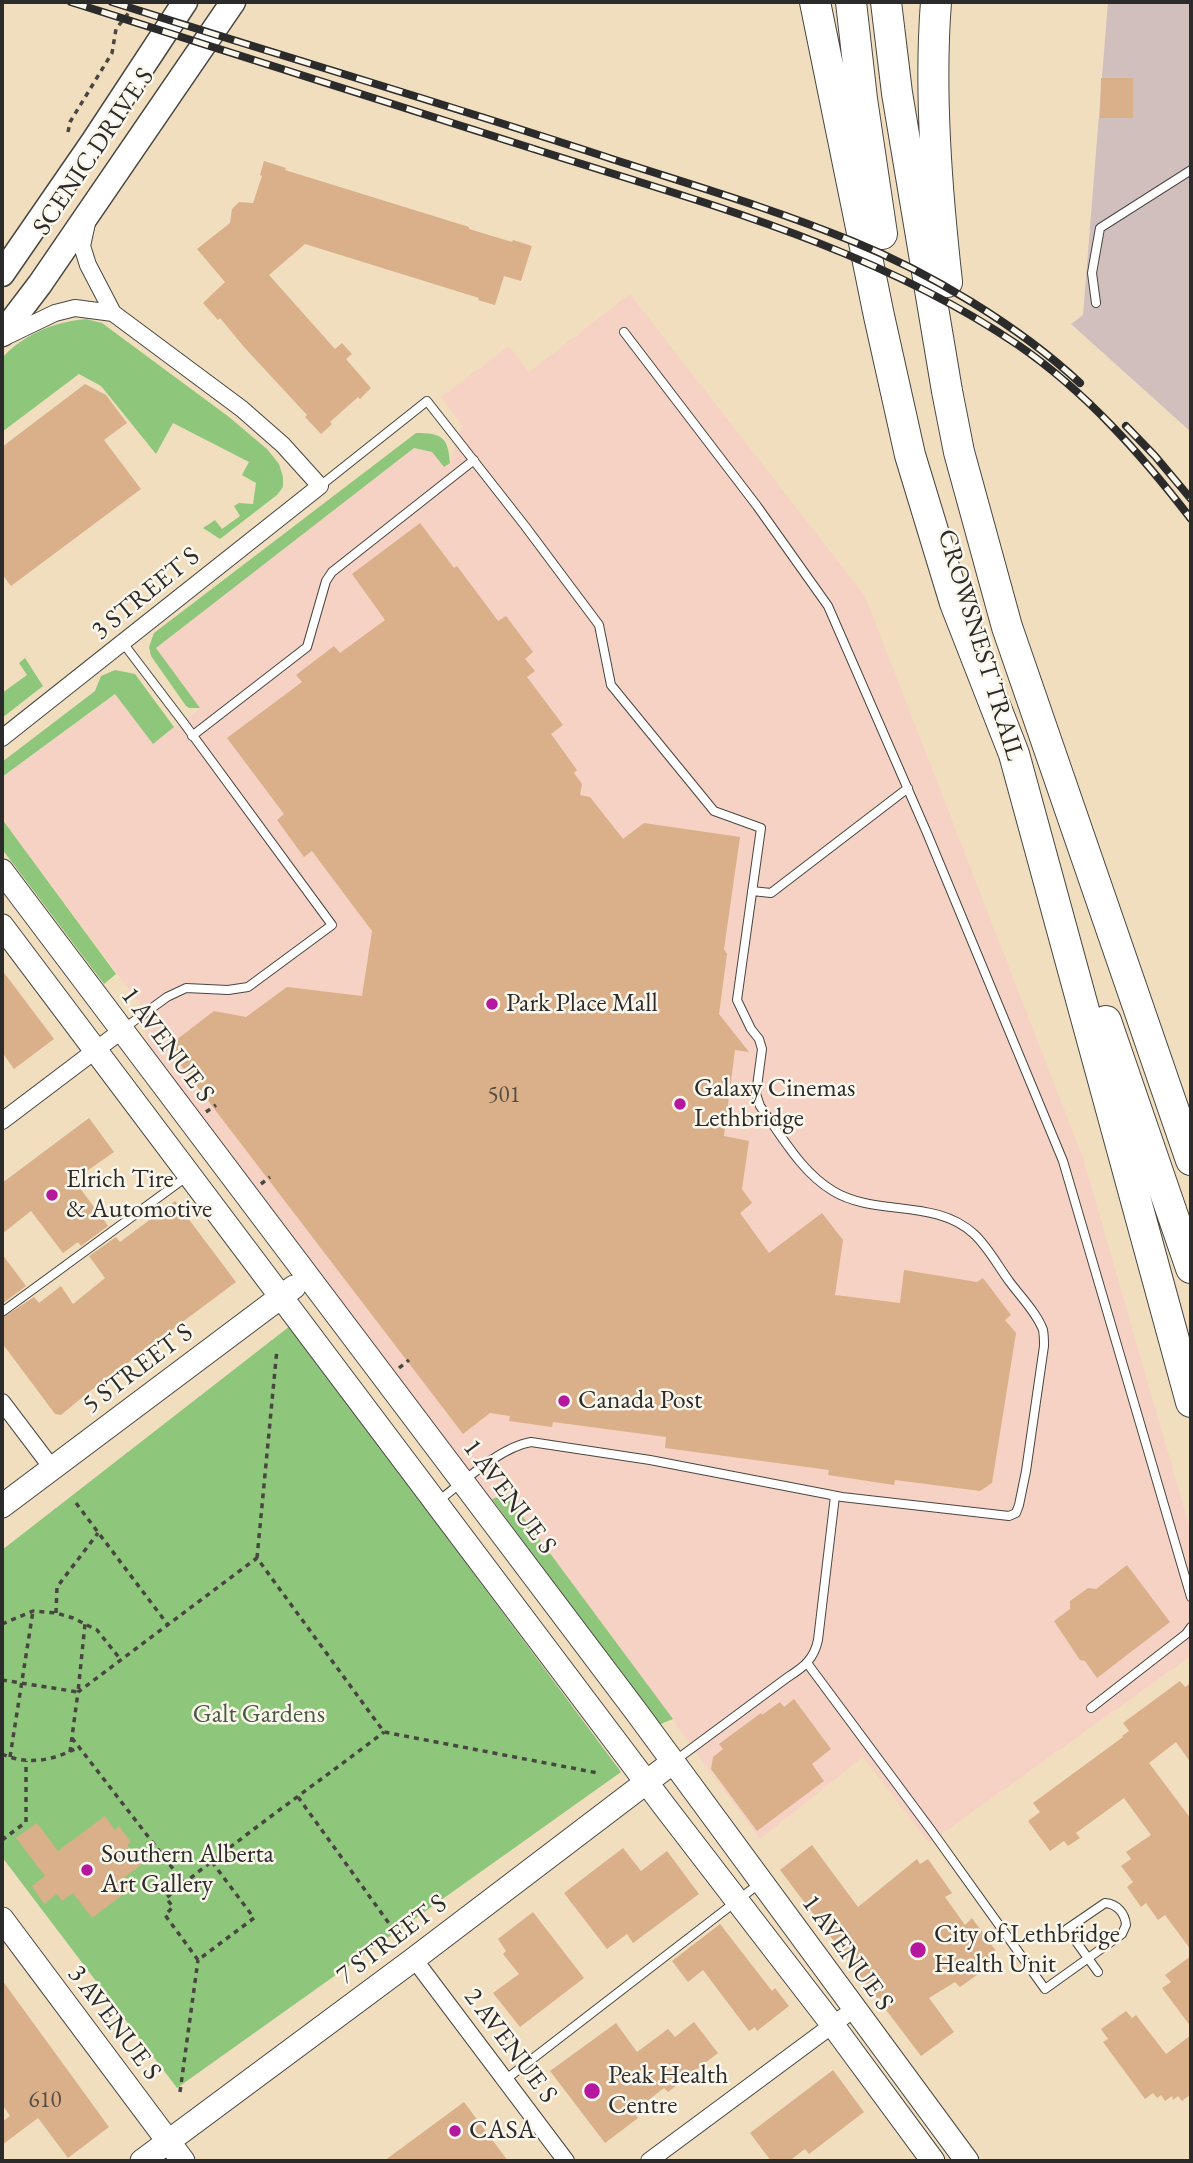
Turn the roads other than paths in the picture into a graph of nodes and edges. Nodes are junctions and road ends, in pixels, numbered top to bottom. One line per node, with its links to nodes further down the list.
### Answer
1 (233, 2): 8 (main road, SCENIC DRIVE S)
2 (815, 2): 20 (highway)
3 (851, 2): 20 (highway, CROWSNEST TRAIL)
4 (886, 2): 16 (highway, CROWSNEST TRAIL)
5 (936, 2): 16 (highway)
6 (183, 3): 9 (main road, SCENIC DRIVE S)
7 (1191, 170): 10 (lane)
8 (88, 213): 11 (street); 13 (main road, SCENIC DRIVE S)
9 (2, 274)
10 (1096, 303)
11 (113, 313): 13 (street); 15 (street)
12 (624, 332): 21 (lane)
13 (2, 336)
14 (474, 460): 15 (lane); 18 (lane); 23 (lane)
15 (320, 486): 17 (street, 3 STREET S)
16 (1007, 627): 25 (highway, CROWSNEST TRAIL)
17 (123, 643): 18 (lane); 19 (street, 3 STREET S)
18 (192, 736): 26 (lane)
19 (2, 738)
20 (1014, 754): 32 (highway, CROWSNEST TRAIL); 37 (highway)
21 (908, 788): 23 (lane); 43 (lane)
22 (2, 871): 26 (street, 1 AVENUE S)
23 (752, 891): 40 (lane)
24 (2, 926): 27 (street, 1 AVENUE S)
25 (1114, 939): 29 (highway); 30 (highway, CROWSNEST TRAIL)
26 (121, 1031): 27 (street); 33 (street, 1 AVENUE S)
27 (95, 1050): 28 (street); 31 (street, 1 AVENUE S)
28 (2, 1121)
29 (1191, 1134)
30 (1191, 1160)
31 (189, 1175): 34 (street, 1 AVENUE S); 35 (lane)
32 (1191, 1268)
33 (307, 1276): 34 (street, 5 STREET S); 39 (street, 1 AVENUE S)
34 (281, 1296): 38 (street, 5 STREET S); 41 (street, 1 AVENUE S)
35 (2, 1311)
36 (2, 1402): 38 (street)
37 (1191, 1402)
38 (52, 1468): 42 (street, 5 STREET S)
39 (463, 1482): 40 (lane); 41 (lane); 47 (street, 1 AVENUE S)
40 (835, 1496): 45 (lane)
41 (436, 1503): 48 (street, 1 AVENUE S)
42 (2, 1506)
43 (1191, 1598)
44 (1191, 1627): 46 (lane)
45 (807, 1664): 47 (lane); 52 (lane)
46 (1091, 1708)
47 (673, 1762): 48 (street, 7 STREET S); 49 (street, 1 AVENUE S)
48 (646, 1783): 50 (street, 1 AVENUE S); 53 (street, 7 STREET S)
49 (760, 1882): 50 (lane); 55 (street, 1 AVENUE S)
50 (737, 1899): 56 (street, 1 AVENUE S); 57 (lane)
51 (2, 1919): 58 (street, 3 AVENUE S)
52 (1088, 1958): 52 (lane); 54 (lane)
53 (414, 1959): 57 (street, 2 AVENUE S); 58 (street, 7 STREET S)
54 (1098, 1972)
55 (854, 2009): 56 (street); 64 (street, 1 AVENUE S)
56 (832, 2024): 62 (street); 63 (street, 1 AVENUE S)
57 (505, 2080): 61 (street, 2 AVENUE S)
58 (168, 2142): 59 (street, 7 STREET S); 60 (street, 3 AVENUE S)
59 (142, 2161)
60 (183, 2161)
61 (566, 2161)
62 (649, 2161)
63 (933, 2161)
64 (967, 2161)

